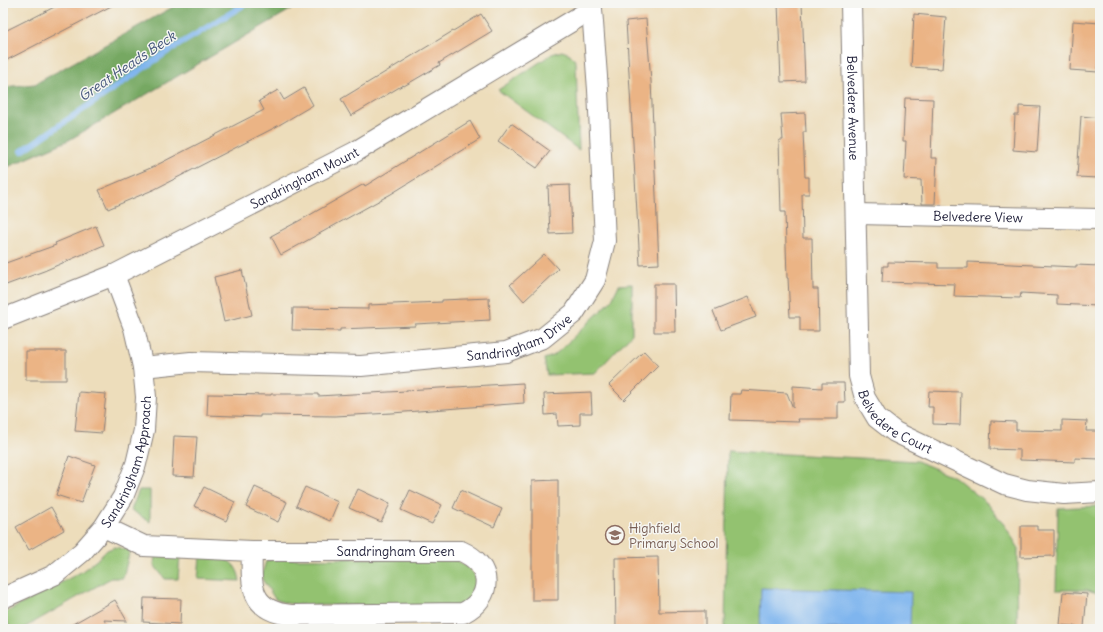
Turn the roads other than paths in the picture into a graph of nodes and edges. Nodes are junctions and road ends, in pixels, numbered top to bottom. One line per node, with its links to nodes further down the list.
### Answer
1 (851, 3): 3 (street, Belvedere Avenue)
2 (590, 6): 5 (street, Sandringham Mount); 7 (street, Sandringham Drive)
3 (856, 214): 4 (street, Belvedere View); 8 (street, Belvedere Court)
4 (1100, 219)
5 (114, 275): 6 (street, Sandringham Mount); 7 (street, Sandringham Approach)
6 (3, 319)
7 (143, 367): 9 (street, Sandringham Approach)
8 (1100, 492)
9 (104, 527): 10 (street, Sandringham Green); 11 (street, Sandringham Approach)
10 (252, 551): 10 (street, Sandringham Green)
11 (3, 598)

